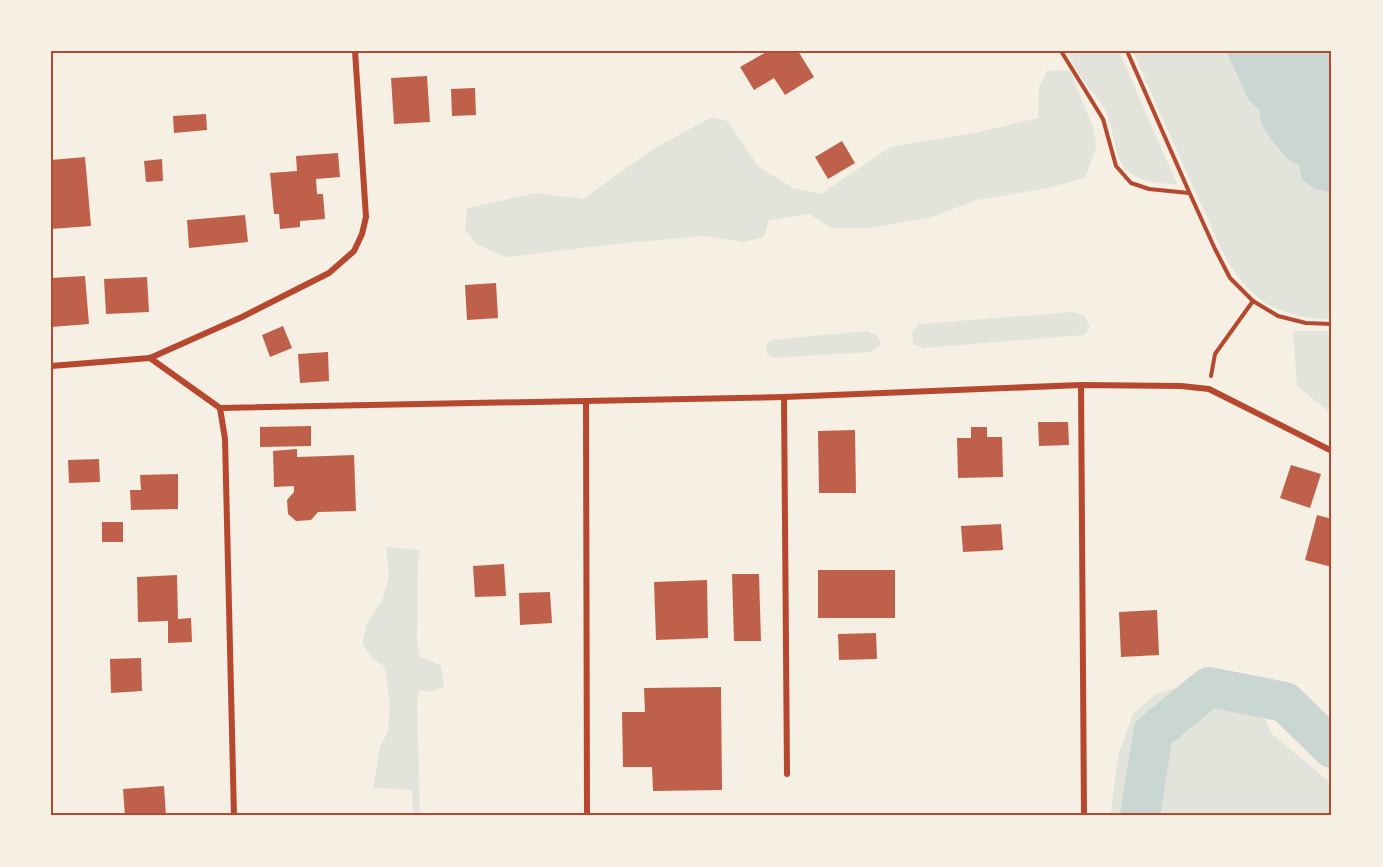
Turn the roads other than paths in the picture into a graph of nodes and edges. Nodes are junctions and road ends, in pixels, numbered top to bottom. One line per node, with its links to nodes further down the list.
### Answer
1 (355, 51): 2 (street)
2 (150, 358): 3 (street); 7 (street)
3 (51, 366)
4 (1082, 385): 5 (street); 8 (street); 12 (street)
5 (784, 397): 6 (street); 9 (street)
6 (586, 402): 7 (street); 11 (street)
7 (220, 408): 10 (street)
8 (1332, 451)
9 (787, 774)
10 (234, 816)
11 (587, 816)
12 (1084, 816)

